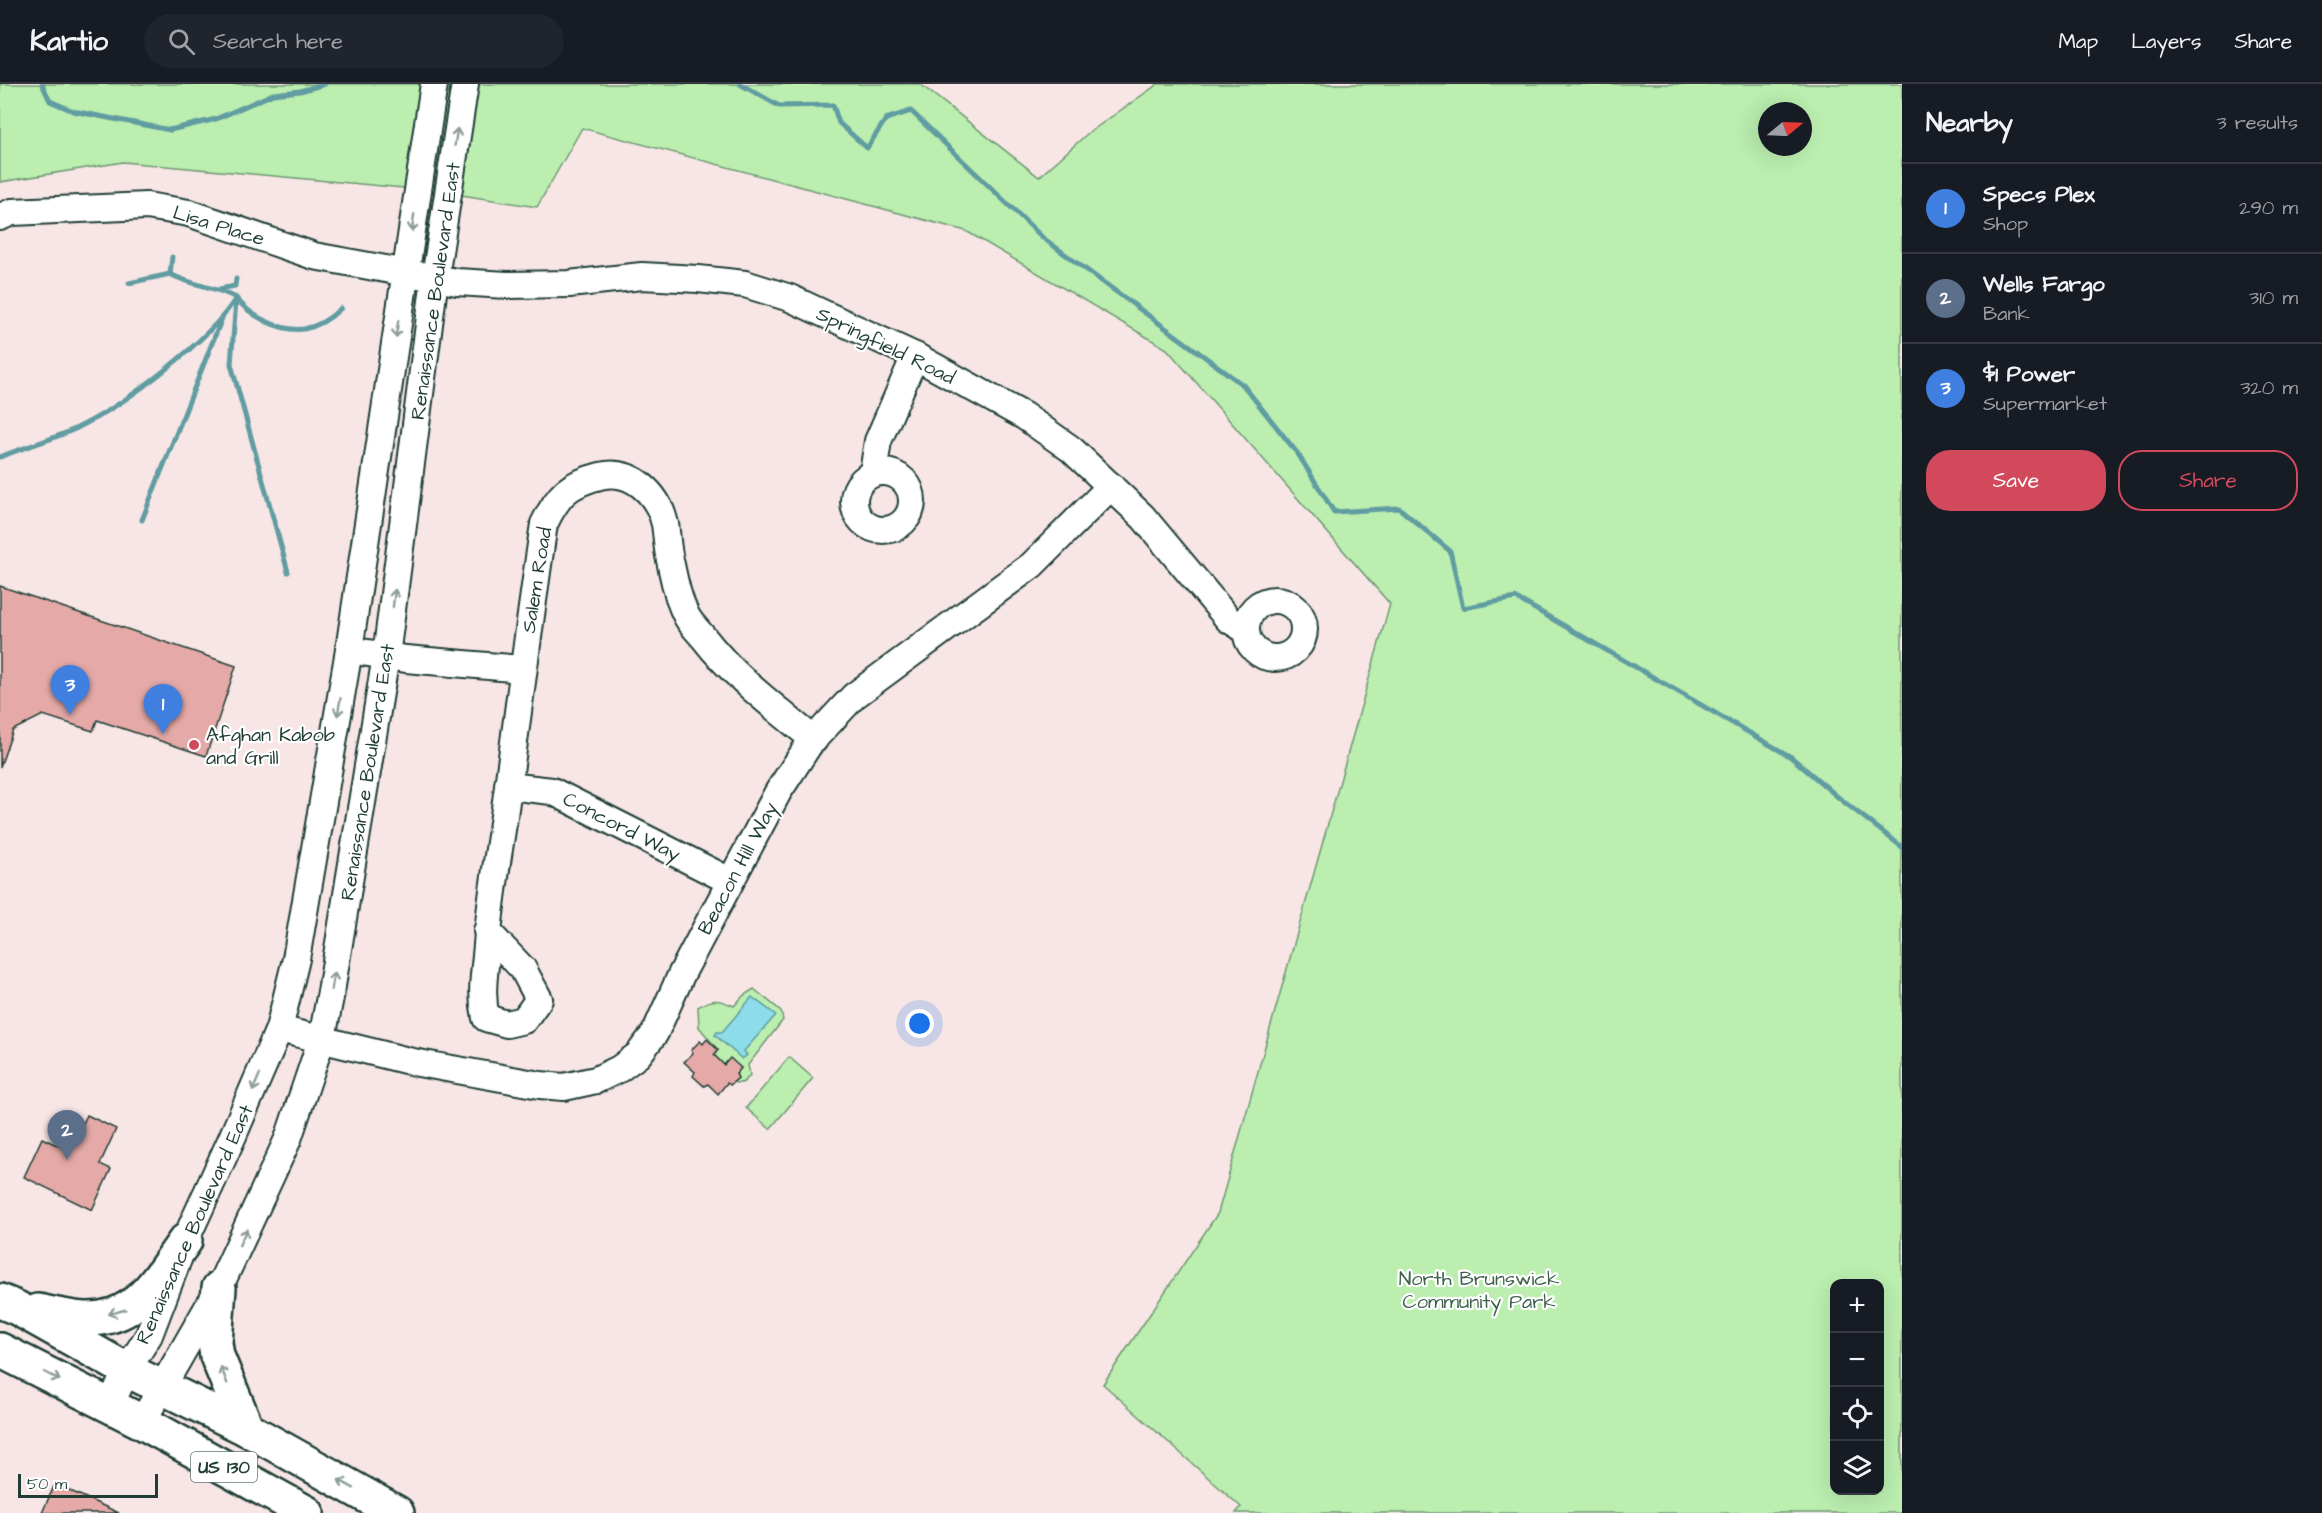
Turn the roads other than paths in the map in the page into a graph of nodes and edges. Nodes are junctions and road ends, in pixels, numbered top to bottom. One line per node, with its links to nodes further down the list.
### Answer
1 (434, 84): 4 (street, Renaissance Boulevard East, one-way to 4)
2 (465, 84): 5 (street, Renaissance Boulevard East, one-way to 2)
3 (0, 217): 4 (street, Lisa Place)
4 (406, 272): 5 (street, Lisa Place); 10 (street, Renaissance Boulevard East, one-way to 10)
5 (435, 278): 6 (street, Springfield Road); 11 (street, Renaissance Boulevard East, one-way to 5)
6 (915, 356): 7 (street); 8 (street, Springfield Road)
7 (873, 473)
8 (1111, 486): 9 (street, Springfield Road); 13 (street, Beacon Hill Way)
9 (1246, 630)
10 (350, 650): 11 (street); 17 (street, Renaissance Boulevard East, one-way to 17)
11 (386, 656): 12 (street); 18 (street, Renaissance Boulevard East, one-way to 11)
12 (522, 669): 13 (street, Salem Road); 14 (street, Salem Road)
13 (814, 740): 15 (street, Beacon Hill Way)
14 (508, 786): 15 (street, Concord Way); 16 (street, Salem Road)
15 (730, 881): 18 (street, Beacon Hill Way)
16 (487, 931)
17 (279, 1029): 18 (street, Beacon Hill Way); 19 (street, Renaissance Boulevard East, one-way to 19)
18 (322, 1038): 20 (street, Renaissance Boulevard East, one-way to 18)
19 (184, 1241): 21 (highway, one-way to 21); 23 (street, Renaissance Boulevard East)
20 (219, 1288): 24 (street, Renaissance Boulevard East); 27 (highway, one-way to 20)
21 (8, 1304): 23 (highway, US 130)
22 (0, 1350): 25 (highway, US 130, one-way to 25)
23 (126, 1370): 24 (highway, US 130); 25 (street, Renaissance Boulevard East)
24 (161, 1387): 26 (street, Renaissance Boulevard East); 27 (highway, US 130)
25 (110, 1405): 26 (highway, US 130)
26 (142, 1422): 28 (highway, US 130)
27 (247, 1429): 29 (highway, US 130, one-way to 27)
28 (307, 1513)
29 (397, 1513)

